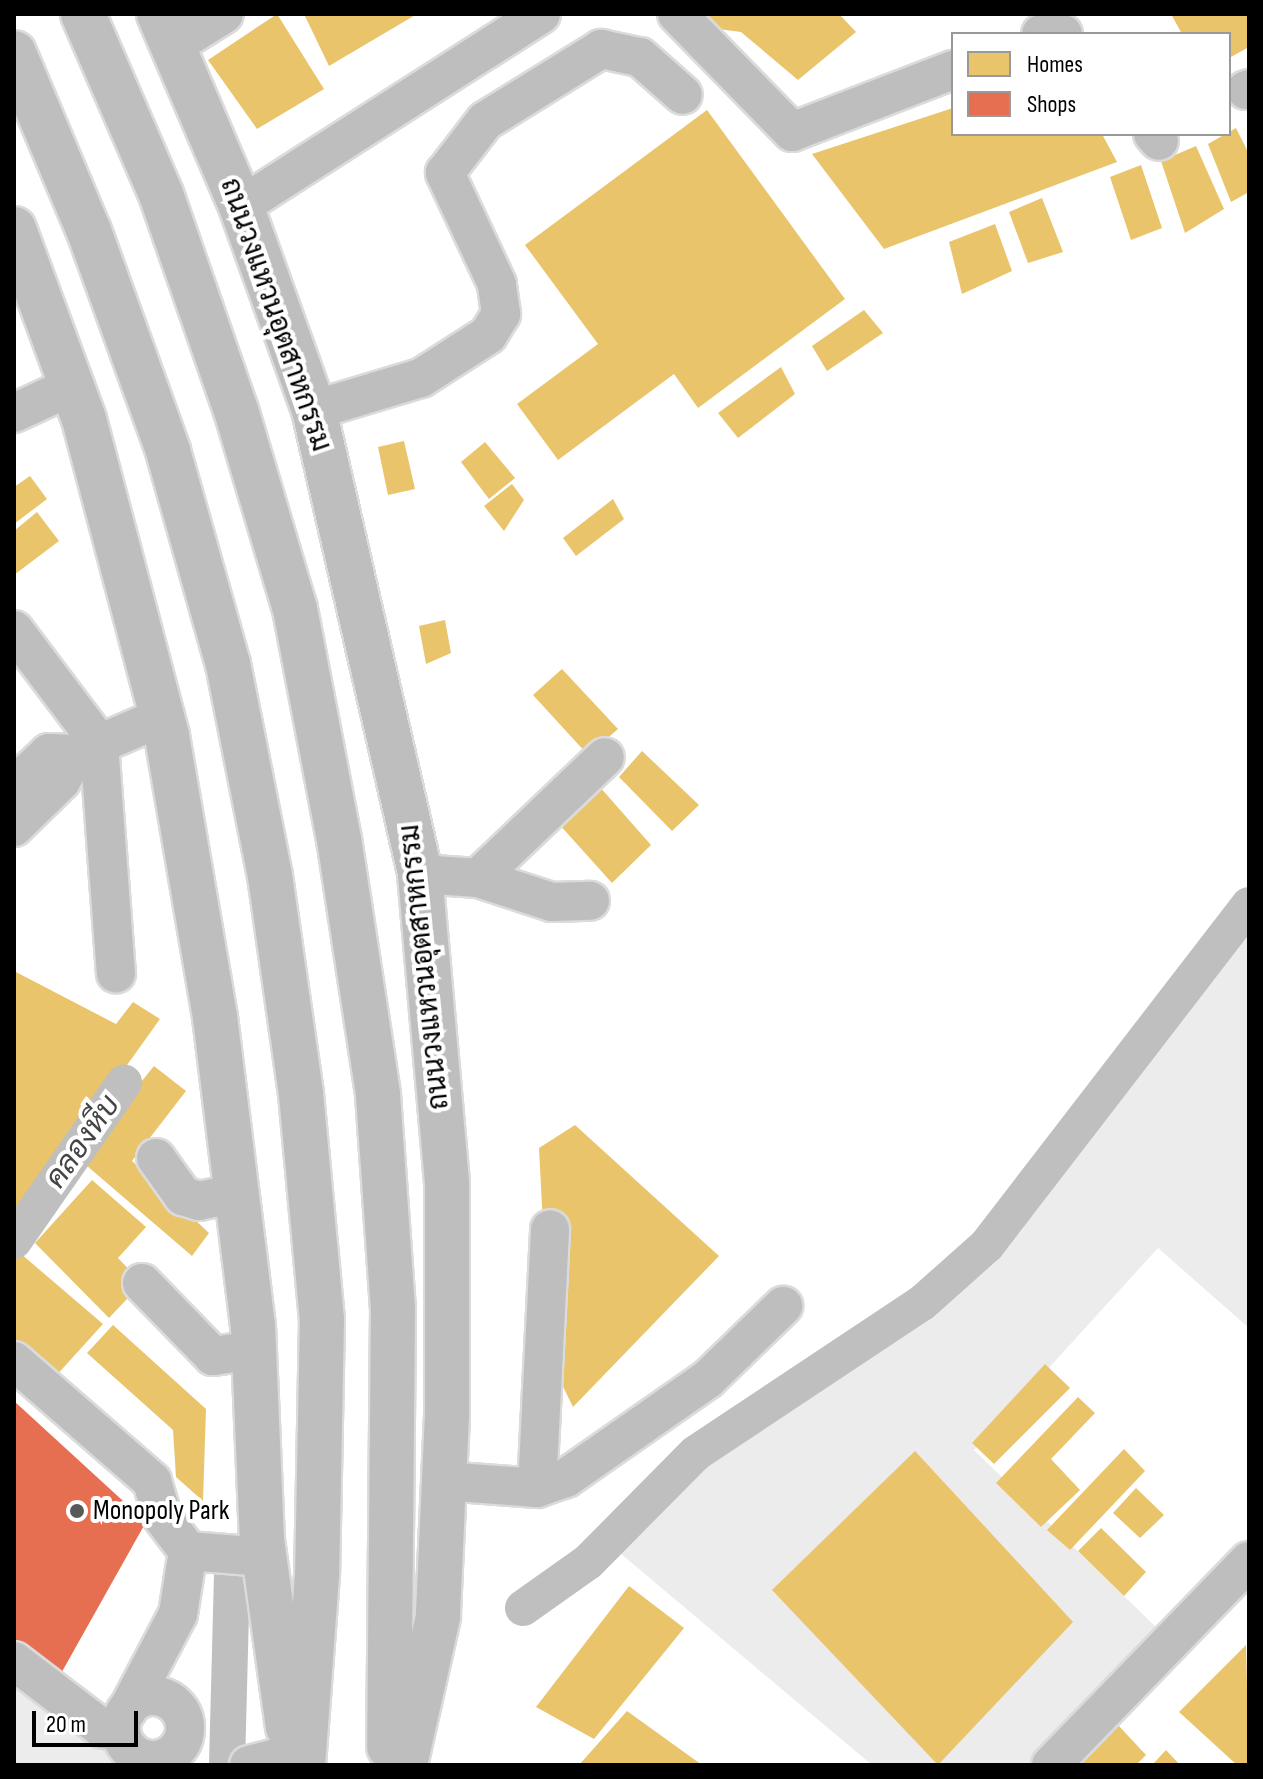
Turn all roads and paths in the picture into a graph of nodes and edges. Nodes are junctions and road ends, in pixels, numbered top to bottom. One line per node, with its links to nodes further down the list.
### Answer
1 (83, 14): 41 (main road)
2 (224, 14): 5 (street)
3 (541, 14): 9 (street)
4 (677, 14): 7 (street)
5 (166, 30): 9 (main road, ถนนวงแหวนอุตสาหกรรม)
6 (14, 53): 39 (main road)
7 (951, 71)
8 (683, 95): 12 (street)
9 (241, 206): 12 (main road, ถนนวงแหวนอุตสาหกรรม)
10 (14, 229): 11 (main road)
11 (72, 386): 13 (street); 15 (main road)
12 (314, 410): 20 (main road, ถนนวงแหวนอุตสาหกรรม)
13 (14, 413)
14 (14, 630): 16 (street)
15 (162, 717): 16 (street); 25 (main road)
16 (88, 748): 18 (street); 19 (street); 23 (street)
17 (605, 757): 21 (street)
18 (14, 786)
19 (14, 827)
20 (420, 874): 21 (street); 31 (main road, ถนนวงแหวนอุตสาหกรรม)
21 (478, 878): 22 (street)
22 (590, 901)
23 (116, 973)
24 (156, 1158): 25 (street)
25 (237, 1193): 29 (main road)
26 (550, 1229): 32 (street)
27 (142, 1283): 29 (street)
28 (783, 1306): 32 (street)
29 (255, 1350): 34 (main road)
30 (14, 1361): 33 (street)
31 (444, 1481): 32 (street); 42 (main road, ถนนวงแหวนอุตสาหกรรม)
32 (537, 1488)
33 (188, 1551): 34 (street); 37 (street)
34 (264, 1557): 39 (main road)
35 (1249, 1561): 43 (street)
36 (14, 1661): 37 (street)
37 (124, 1722): 38 (street); 38 (street)
38 (188, 1760)
39 (296, 1761): 40 (street)
40 (249, 1765)
41 (389, 1765)
42 (405, 1765)
43 (1051, 1765)

